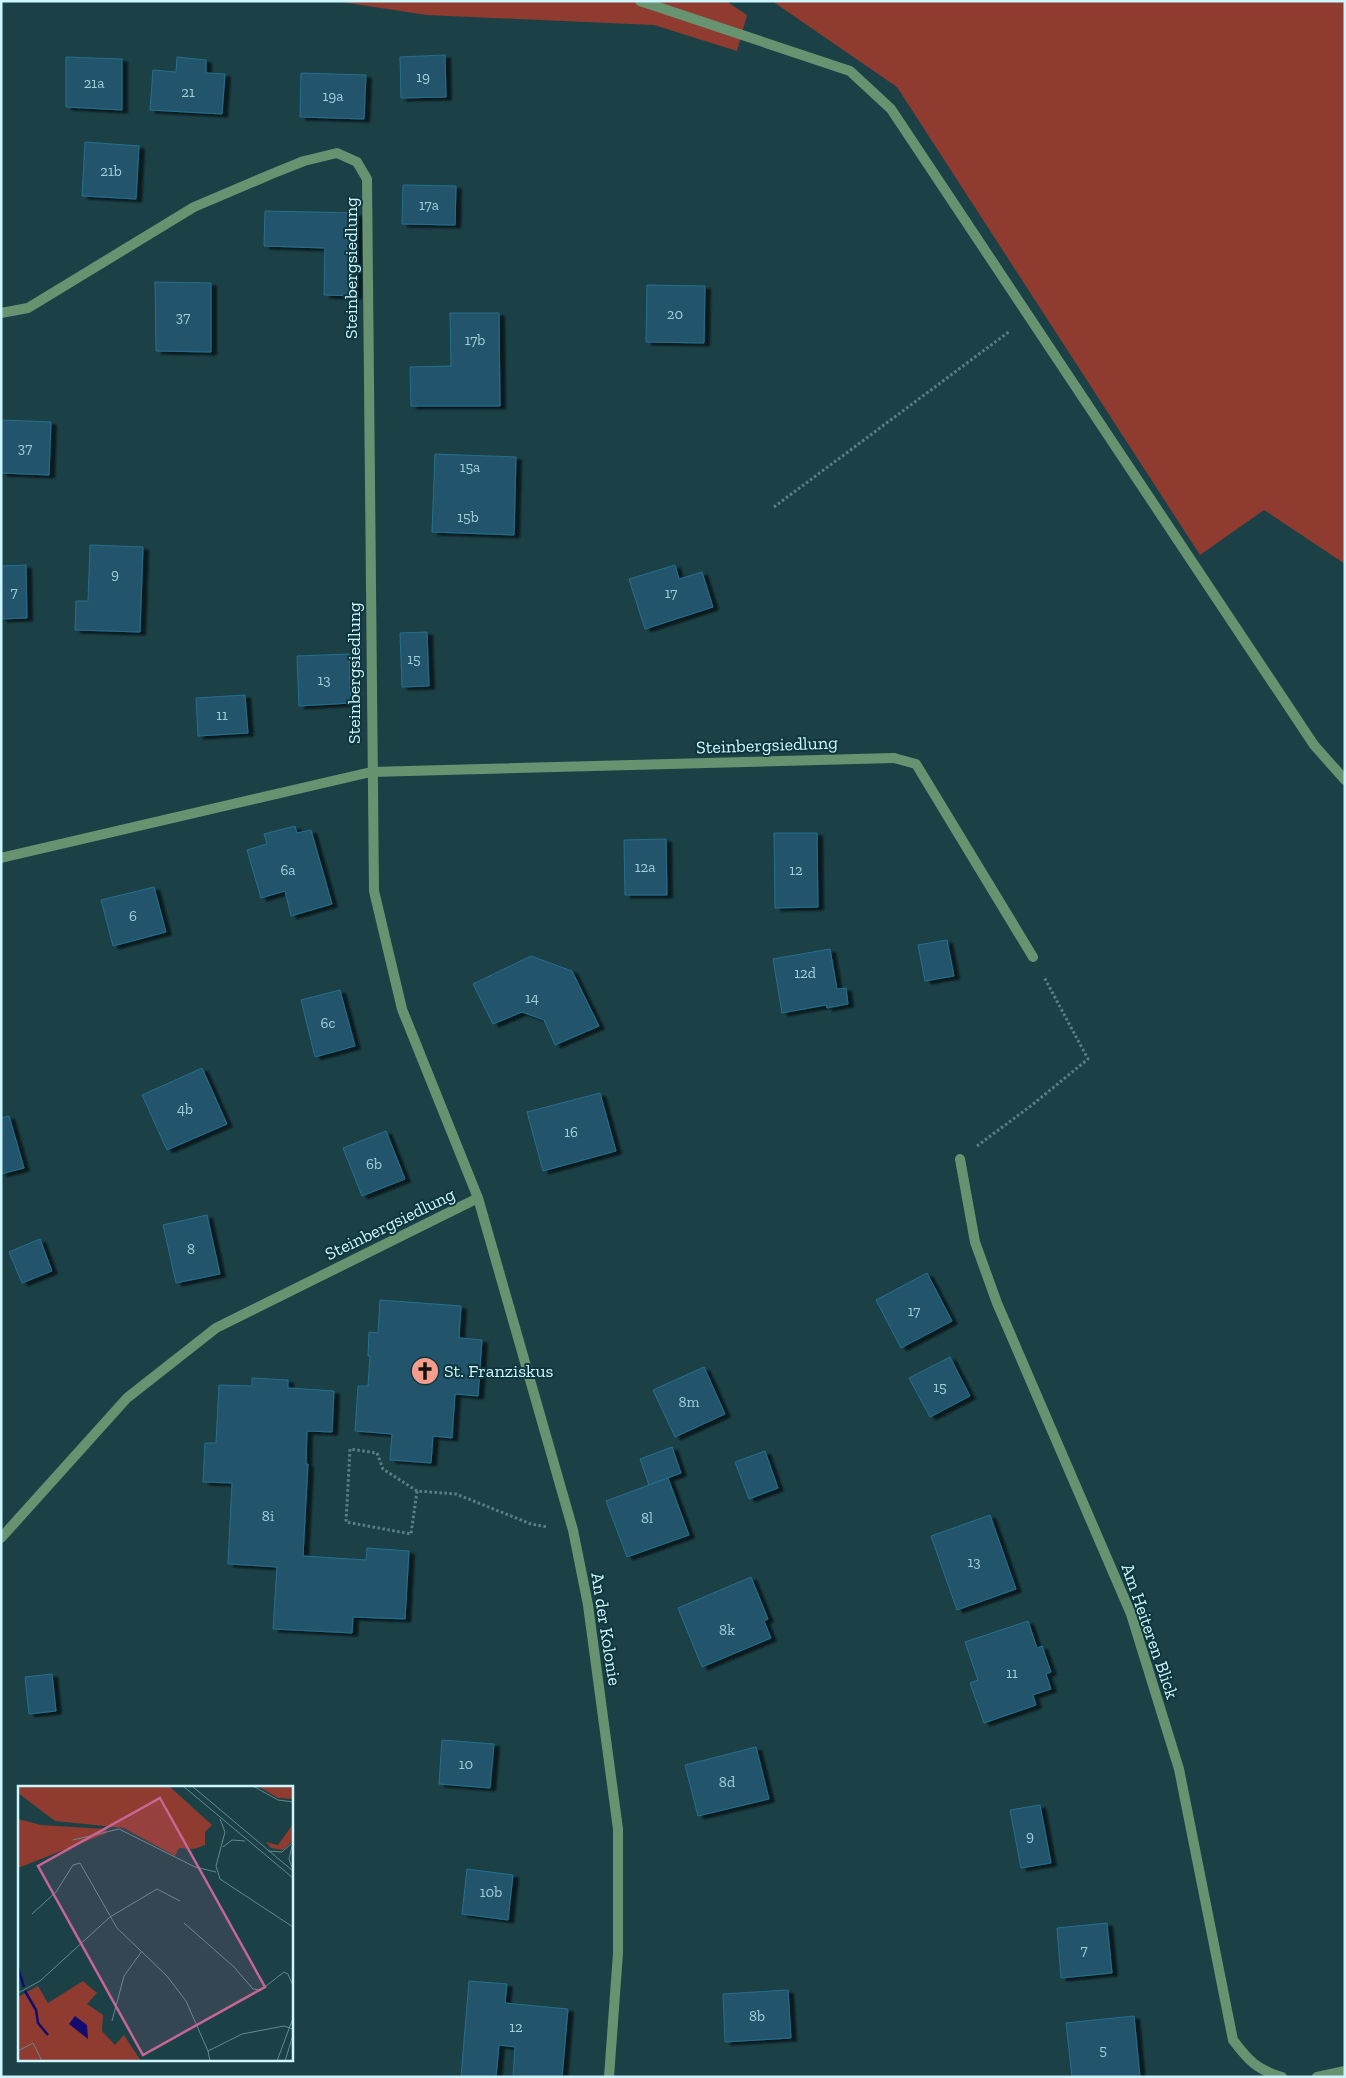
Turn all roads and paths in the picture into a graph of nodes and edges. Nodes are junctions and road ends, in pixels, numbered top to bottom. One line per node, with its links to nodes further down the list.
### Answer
1 (640, 1): 3 (street)
2 (1, 313): 5 (street, Steinbergsiedlung)
3 (1029, 317): 4 (path); 6 (street)
4 (774, 507)
5 (371, 772): 7 (street, Steinbergsiedlung); 8 (street, Steinbergsiedlung); 10 (street, Steinbergsiedlung)
6 (1345, 780)
7 (1, 858)
8 (1033, 957): 9 (path)
9 (960, 1159): 16 (street, Am Heiteren Blick)
10 (478, 1198): 13 (street, Steinbergsiedlung); 15 (street, An der Kolonie)
11 (417, 1491): 11 (path); 12 (path)
12 (531, 1524)
13 (1, 1538)
14 (1345, 2071): 17 (street)
15 (609, 2077)
16 (1282, 2077)
17 (1317, 2077)

